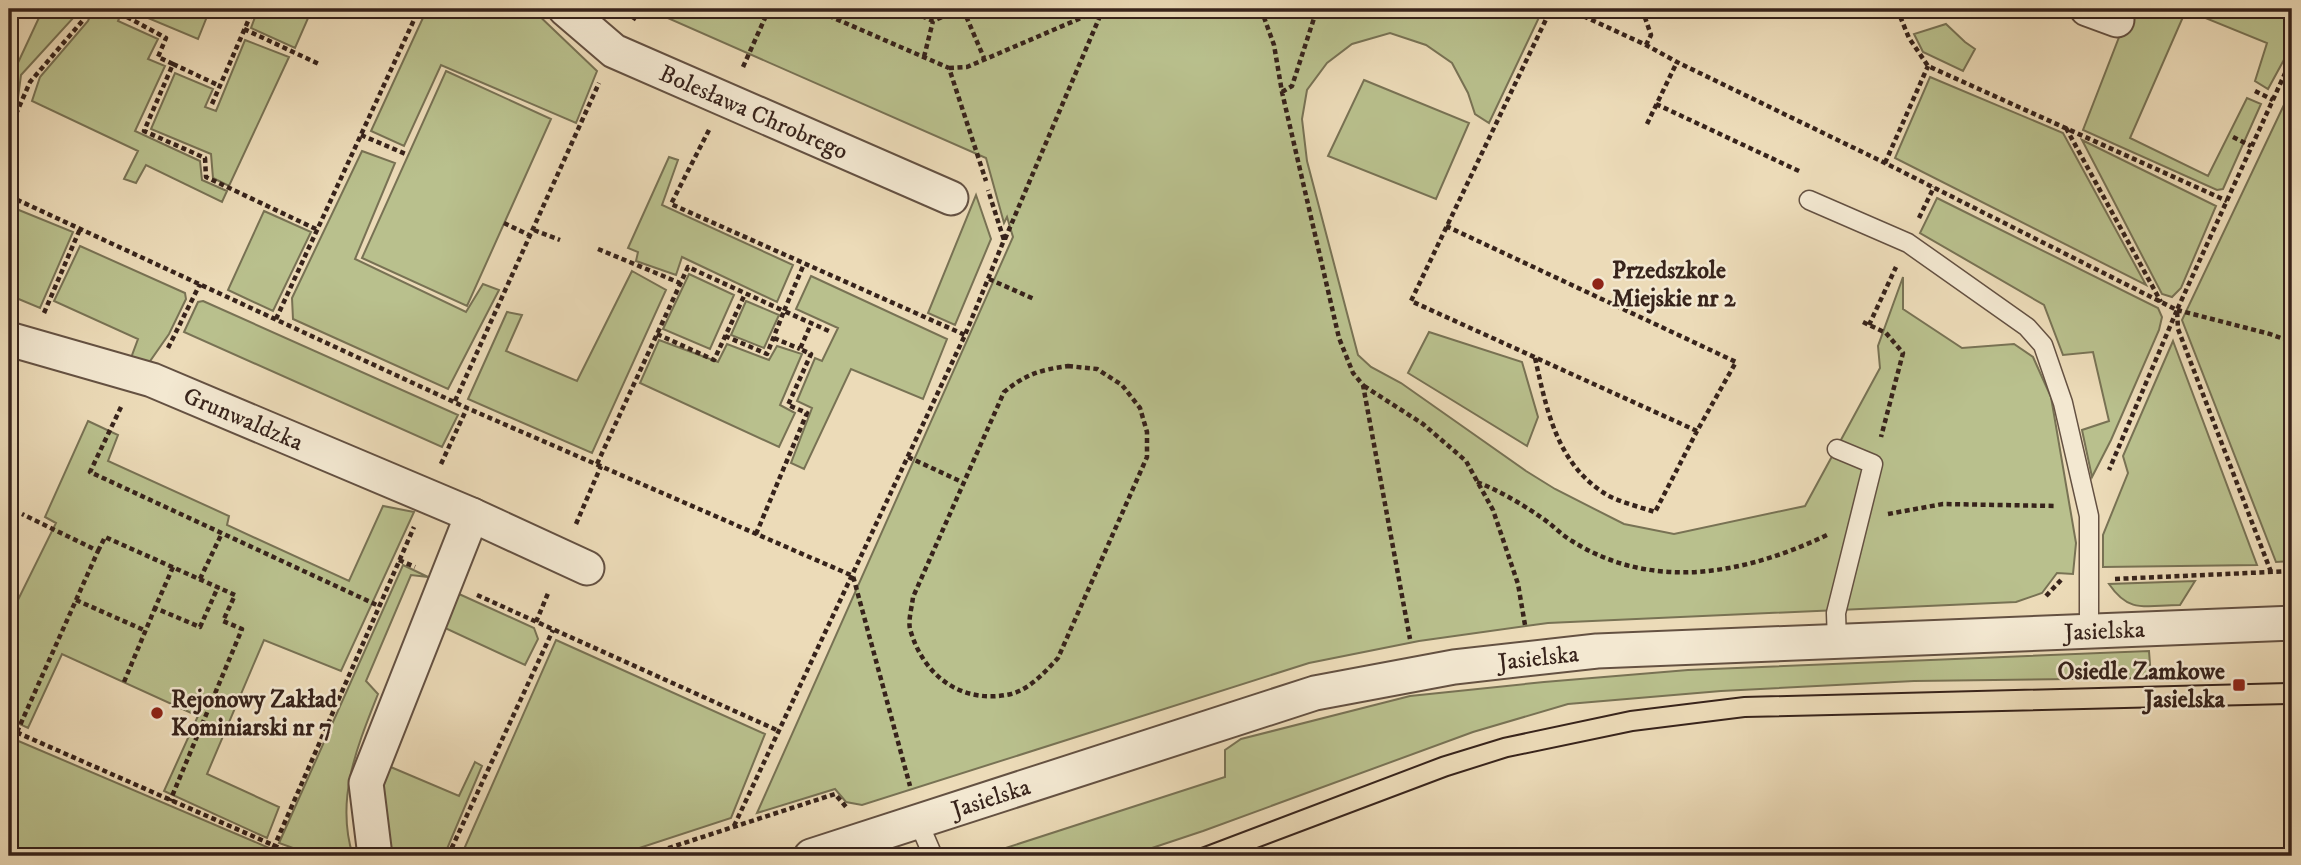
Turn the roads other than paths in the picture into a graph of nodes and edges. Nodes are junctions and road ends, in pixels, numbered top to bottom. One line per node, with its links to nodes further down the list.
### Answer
1 (565, 9): 2 (street, Bolesława Chrobrego)
2 (951, 198)
3 (1809, 200): 9 (lane)
4 (20, 343): 6 (street, Grunwaldzka)
5 (1837, 449): 10 (lane)
6 (472, 515): 7 (street, Grunwaldzka); 12 (street)
7 (587, 568)
8 (2292, 623): 9 (street, Jasielska)
9 (2089, 631): 10 (street, Jasielska)
10 (1837, 642): 11 (street, Jasielska)
11 (916, 809): 13 (street, Jasielska); 14 (lane)
12 (375, 856)
13 (811, 856)
14 (933, 856)

